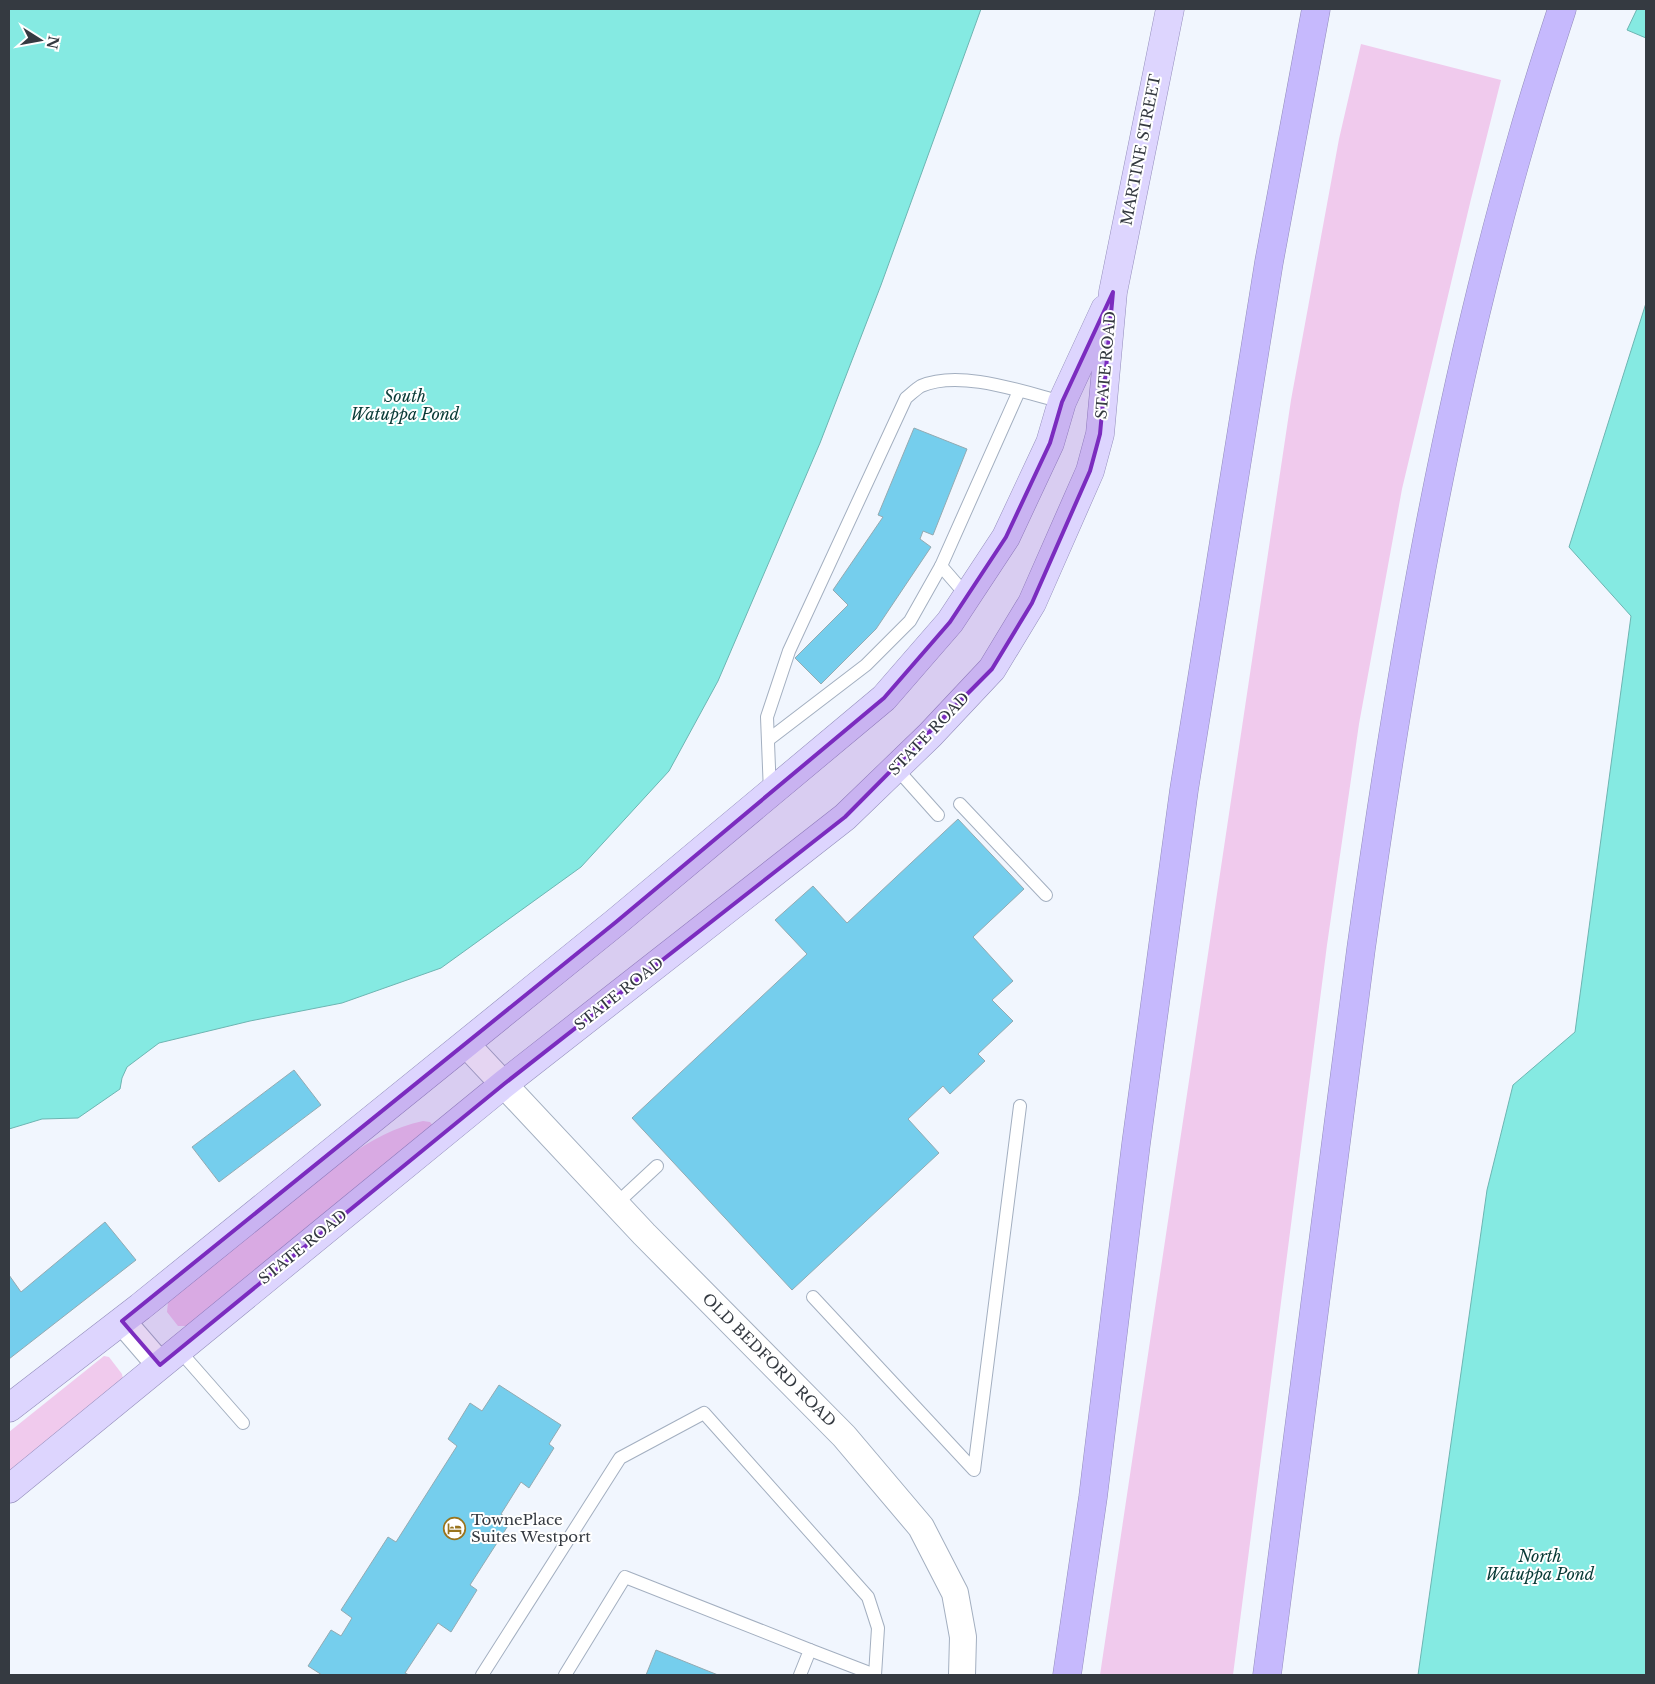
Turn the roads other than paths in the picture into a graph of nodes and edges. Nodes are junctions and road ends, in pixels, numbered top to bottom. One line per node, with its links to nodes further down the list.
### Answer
1 (1170, 9): 4 (main road, MARTINE STREET)
2 (1316, 9): 32 (highway)
3 (1562, 9): 33 (highway)
4 (1113, 292): 6 (main road, STATE ROAD); 10 (main road, STATE ROAD)
5 (1019, 391): 6 (lane); 7 (lane); 9 (lane)
6 (1062, 402): 8 (main road, STATE ROAD)
7 (941, 566): 8 (lane); 9 (lane)
8 (967, 596): 11 (main road, STATE ROAD)
9 (768, 740): 11 (lane)
10 (896, 768): 13 (lane); 16 (main road, STATE ROAD)
11 (770, 795): 15 (main road, STATE ROAD)
12 (960, 804): 14 (lane)
13 (938, 815)
14 (1046, 895)
15 (466, 1044): 16 (street, OLD BEDFORD ROAD); 21 (main road, STATE ROAD)
16 (504, 1084): 19 (street, OLD BEDFORD ROAD); 22 (main road, STATE ROAD)
17 (1020, 1106): 20 (lane)
18 (657, 1166): 19 (lane)
19 (616, 1204): 31 (street, OLD BEDFORD ROAD)
20 (813, 1298)
21 (122, 1321): 22 (street); 23 (main road, STATE ROAD)
22 (169, 1357): 24 (lane); 25 (main road, STATE ROAD)
23 (9, 1408)
24 (243, 1423)
25 (9, 1489)
26 (810, 1650): 28 (lane); 29 (lane); 30 (lane)
27 (482, 1675): 30 (lane)
28 (564, 1675)
29 (800, 1675)
30 (874, 1675)
31 (962, 1675)
32 (1068, 1675)
33 (1267, 1675)

